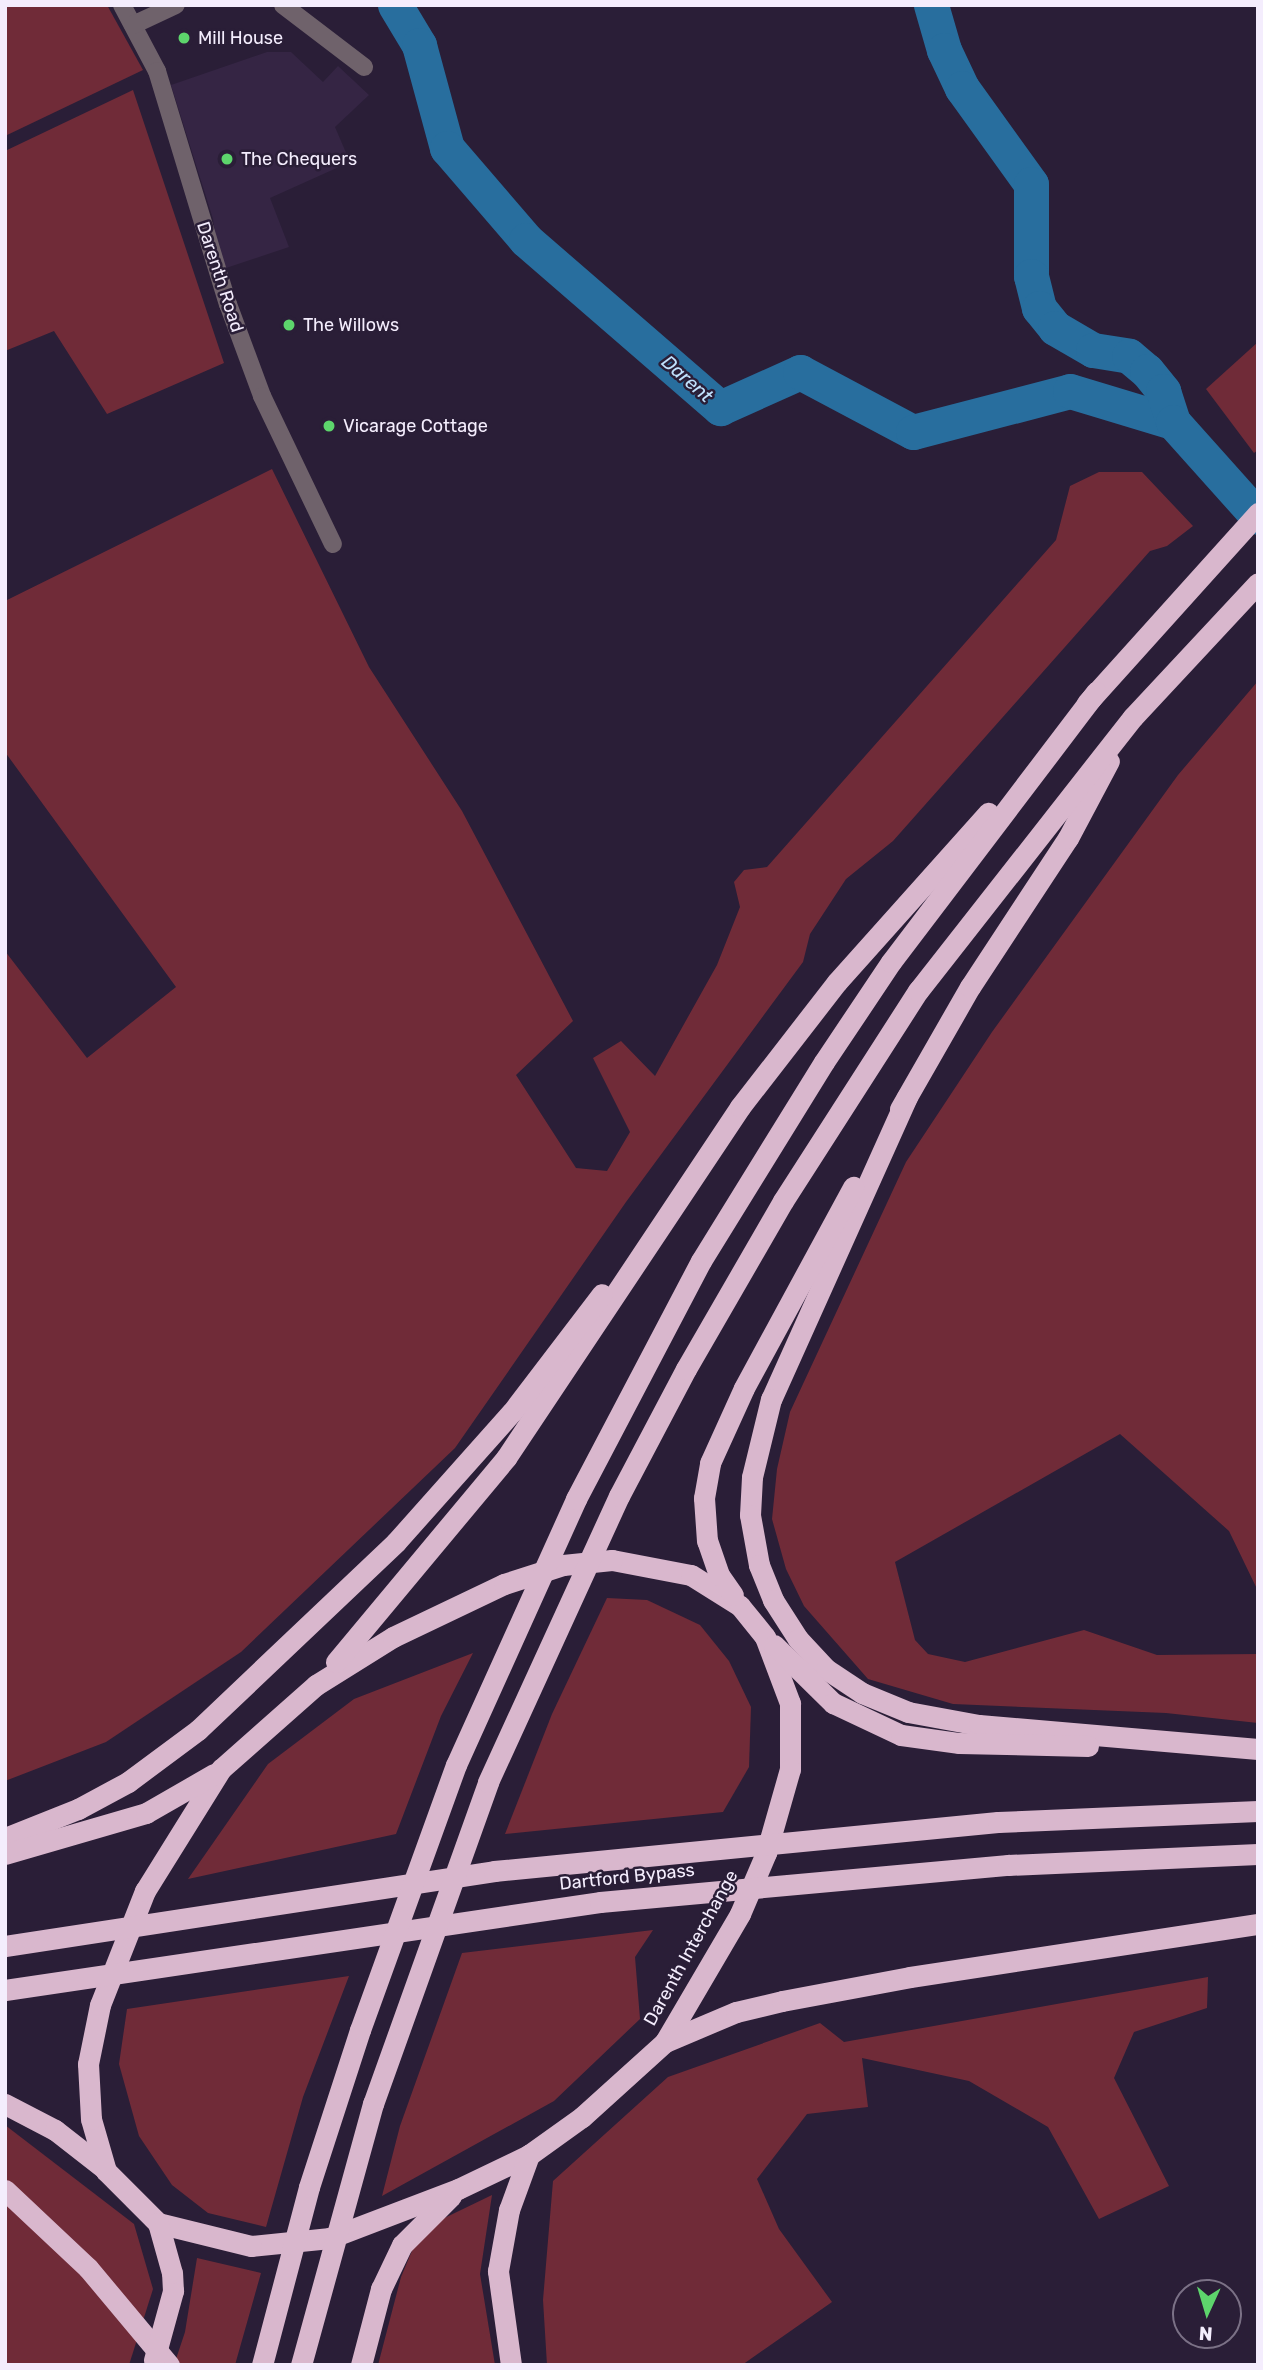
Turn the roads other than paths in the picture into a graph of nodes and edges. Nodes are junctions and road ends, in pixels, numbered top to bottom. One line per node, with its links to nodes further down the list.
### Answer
1 (122, 5): 4 (street, Darenth Road)
2 (176, 5): 4 (street)
3 (283, 5): 5 (street)
4 (134, 25): 7 (street, Darenth Road)
5 (364, 67)
6 (1258, 513): 9 (highway)
7 (332, 544)
8 (1258, 583): 10 (highway)
9 (1096, 692): 12 (highway); 34 (highway)
10 (1133, 716): 11 (highway); 35 (highway)
11 (907, 1097): 13 (highway); 16 (highway)
12 (649, 1239): 15 (highway); 19 (highway)
13 (740, 1605): 14 (highway, Darenth Interchange); 15 (highway, Darenth Interchange)
14 (765, 1637): 16 (highway); 25 (highway, Darenth Interchange)
15 (316, 1685): 17 (highway, Darenth Interchange)
16 (1252, 1749)
17 (221, 1769): 20 (highway); 28 (highway, Darenth Interchange)
18 (1258, 1811): 23 (highway, Dartford Bypass)
19 (5, 1838)
20 (5, 1854)
21 (1258, 1854): 24 (highway, Dartford Bypass)
22 (1258, 1924): 25 (highway)
23 (5, 1945)
24 (5, 1990)
25 (665, 2042): 27 (highway, Darenth Interchange)
26 (5, 2105): 28 (highway)
27 (529, 2155): 30 (highway, Darenth Interchange); 37 (highway)
28 (106, 2171): 31 (highway, Darenth Interchange)
29 (5, 2189): 33 (highway)
30 (458, 2189): 31 (highway, Darenth Interchange); 36 (highway)
31 (158, 2223): 32 (highway)
32 (153, 2365)
33 (169, 2365)
34 (262, 2365)
35 (301, 2365)
36 (361, 2365)
37 (510, 2365)

